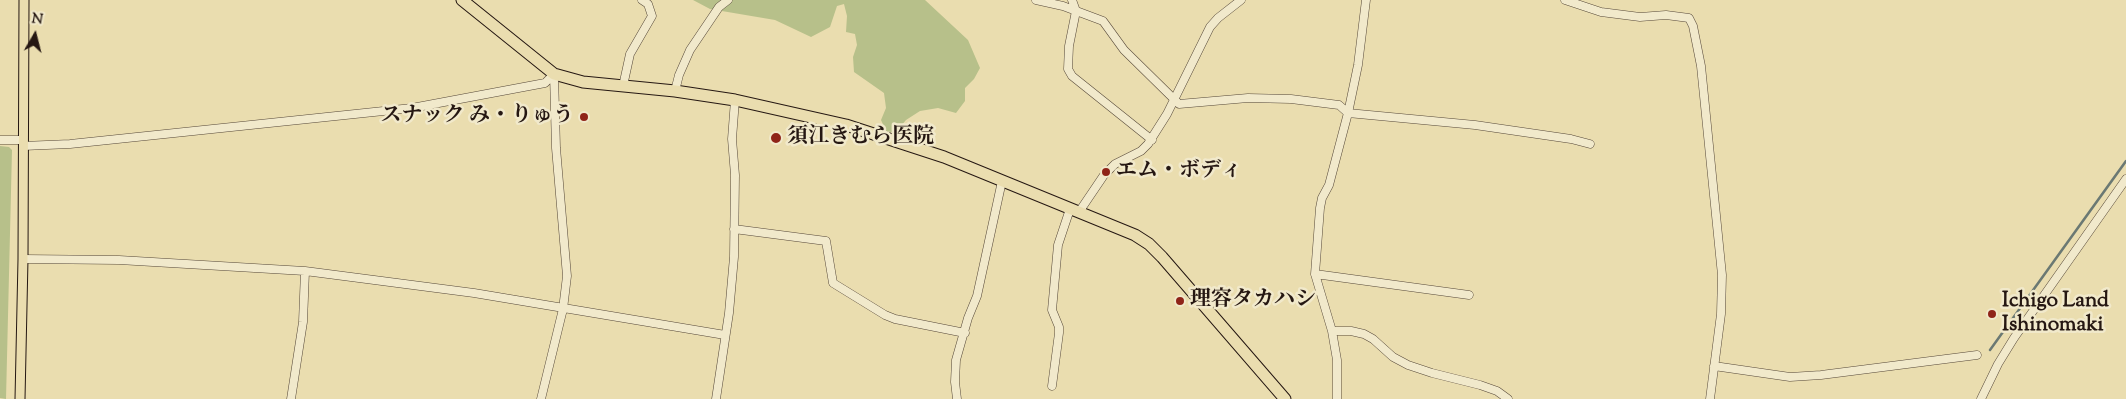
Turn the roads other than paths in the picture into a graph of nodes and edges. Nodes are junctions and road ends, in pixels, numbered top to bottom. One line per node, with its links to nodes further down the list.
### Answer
1 (24, 0): 19 (main road)
2 (642, 0): 12 (street)
3 (728, 0): 13 (street)
4 (1036, 0): 10 (street)
5 (1072, 0): 10 (street)
6 (1241, 0): 15 (street)
7 (1366, 0): 16 (street)
8 (1565, 0): 34 (street)
9 (466, 2): 11 (highway)
10 (1076, 11): 15 (street); 18 (street)
11 (554, 74): 12 (highway); 19 (street); 29 (street)
12 (622, 86): 13 (highway)
13 (675, 91): 14 (highway)
14 (736, 100): 22 (highway); 24 (street)
15 (1173, 100): 16 (street); 18 (street)
16 (1348, 113): 20 (street); 27 (street)
17 (0, 140): 19 (street)
18 (1152, 140): 23 (street)
19 (23, 143): 25 (main road)
20 (1590, 144)
21 (2126, 179): 45 (street)
22 (1002, 181): 23 (highway); 31 (street)
23 (1074, 211): 35 (street); 41 (highway)
24 (734, 228): 31 (street); 32 (street)
25 (23, 260): 26 (street); 36 (main road)
26 (306, 271): 29 (street); 37 (street)
27 (1315, 274): 28 (street); 30 (street)
28 (1469, 295)
29 (563, 309): 32 (street); 38 (street)
30 (1332, 331): 42 (street); 43 (street)
31 (965, 333): 40 (street)
32 (725, 335): 39 (street)
33 (1976, 355): 34 (street)
34 (1714, 366): 44 (street)
35 (1052, 386)
36 (20, 399)
37 (291, 399)
38 (541, 399)
39 (716, 399)
40 (957, 399)
41 (1285, 399)
42 (1337, 399)
43 (1508, 399)
44 (1710, 399)
45 (1981, 399)

